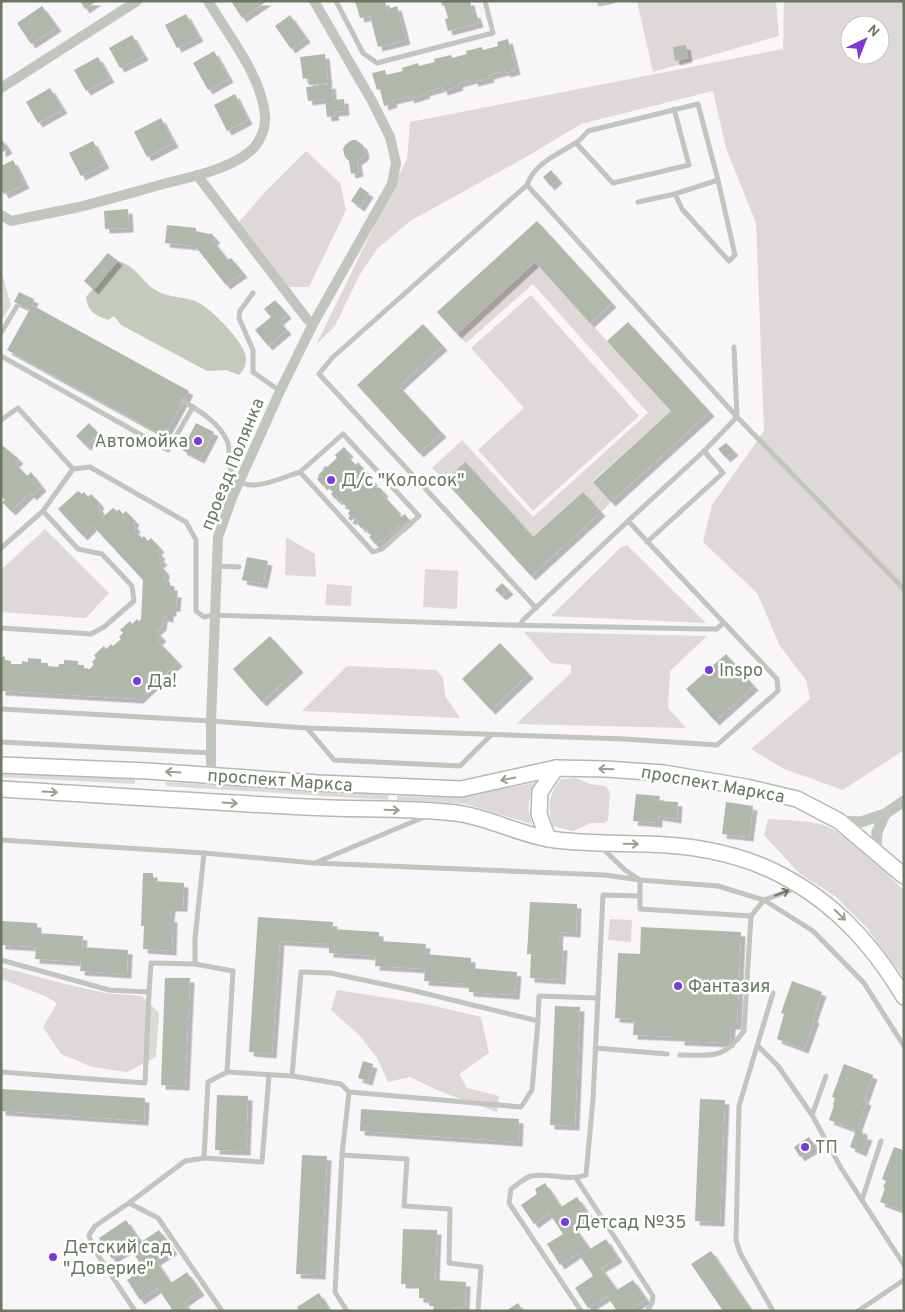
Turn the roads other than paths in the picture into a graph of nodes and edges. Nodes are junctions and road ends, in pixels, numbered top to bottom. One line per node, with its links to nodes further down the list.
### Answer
1 (137, 1): 8 (street)
2 (208, 1): 11 (street)
3 (336, 1): 4 (lane)
4 (485, 1)
5 (599, 1): 6 (lane)
6 (613, 1)
7 (315, 2): 19 (street, проезд Полянка)
8 (1, 88)
9 (674, 109): 10 (lane); 10 (lane); 12 (lane)
10 (576, 143): 13 (lane)
11 (197, 175): 16 (street); 19 (street)
12 (718, 180): 14 (lane); 14 (lane)
13 (528, 185): 26 (lane); 39 (lane)
14 (674, 194): 15 (lane)
15 (638, 202)
16 (1, 215)
17 (253, 293): 23 (lane)
18 (17, 306): 20 (lane)
19 (314, 324): 23 (street, проезд Полянка)
20 (1, 333)
21 (734, 347): 26 (lane)
22 (1, 356): 25 (lane)
23 (280, 391): 31 (street, проезд Полянка)
24 (183, 401): 25 (lane)
25 (193, 407): 31 (lane)
26 (737, 417): 28 (lane); 38 (lane)
27 (1, 420): 29 (lane)
28 (704, 450): 33 (lane); 34 (lane)
29 (73, 469): 32 (lane); 40 (lane)
30 (300, 472): 30 (lane); 31 (lane)
31 (239, 482): 36 (street, проезд Полянка)
32 (43, 511): 35 (lane); 43 (lane)
33 (628, 521): 34 (lane); 39 (lane)
34 (646, 542): 41 (lane)
35 (1, 548)
36 (217, 566): 37 (lane); 40 (street, проезд Полянка)
37 (239, 567)
38 (904, 589)
39 (536, 608): 42 (lane)
40 (214, 615): 42 (lane); 45 (street, проезд Полянка)
41 (723, 623): 42 (lane); 47 (lane)
42 (520, 625)
43 (1, 628)
44 (1, 709): 45 (lane)
45 (211, 720): 46 (lane); 49 (street, проезд Полянка)
46 (307, 728): 47 (lane); 47 (lane)
47 (491, 735)
48 (1, 742): 49 (lane)
49 (211, 753): 53 (street, проезд Полянка)
50 (1, 765): 52 (main road, проспект Маркса)
51 (556, 768): 53 (main road, проспект Маркса, one-way to 53); 59 (main road, проспект Маркса, one-way to 51); 60 (main road)
52 (148, 771): 53 (main road, проспект Маркса, one-way to 52); 55 (main road)
53 (211, 775)
54 (1, 789): 55 (main road, проспект Маркса, one-way to 55)
55 (148, 797): 57 (main road, проспект Маркса, one-way to 57)
56 (904, 801): 58 (street)
57 (438, 812): 60 (main road, проспект Маркса); 65 (lane)
58 (884, 814): 59 (street); 63 (street)
59 (839, 821): 63 (main road, проспект Маркса)
60 (548, 839): 62 (main road, проспект Маркса)
61 (1, 840): 64 (lane)
62 (597, 843): 67 (lane); 68 (main road, проспект Маркса, one-way to 68)
63 (876, 850): 66 (main road, проспект Маркса)
64 (204, 853): 65 (lane); 73 (lane)
65 (314, 863): 67 (lane)
66 (904, 876)
67 (640, 880): 69 (lane); 70 (lane)
68 (801, 886): 70 (lane, one-way to 68); 76 (main road, проспект Маркса, one-way to 76)
69 (640, 896): 71 (lane); 77 (lane)
70 (764, 900): 71 (lane); 80 (lane)
71 (751, 916): 83 (lane)
72 (1, 960): 74 (lane)
73 (195, 964): 74 (lane); 85 (lane)
74 (149, 992): 84 (lane)
75 (773, 993): 79 (lane)
76 (904, 997)
77 (598, 998): 78 (lane); 81 (lane)
78 (538, 1020): 87 (lane); 89 (lane)
79 (758, 1046): 90 (lane); 105 (lane)
80 (904, 1046)
81 (595, 1048): 82 (lane); 94 (lane)
82 (667, 1054)
83 (680, 1054)
84 (1, 1072)
85 (228, 1072): 86 (lane); 93 (lane)
86 (269, 1075): 87 (lane); 93 (lane)
87 (292, 1076): 89 (lane)
88 (826, 1076): 90 (lane)
89 (349, 1092): 92 (lane)
90 (812, 1115): 95 (lane)
91 (881, 1141): 95 (lane)
92 (342, 1155): 101 (lane); 102 (lane)
93 (204, 1158): 96 (lane)
94 (576, 1178): 103 (lane); 104 (lane)
95 (862, 1200): 97 (lane)
96 (130, 1203): 99 (lane); 100 (lane)
97 (904, 1265)
98 (904, 1280): 106 (lane)
99 (135, 1311)
100 (222, 1311)
101 (347, 1311)
102 (478, 1311)
103 (581, 1311)
104 (647, 1311)
105 (773, 1311)
106 (858, 1311)

